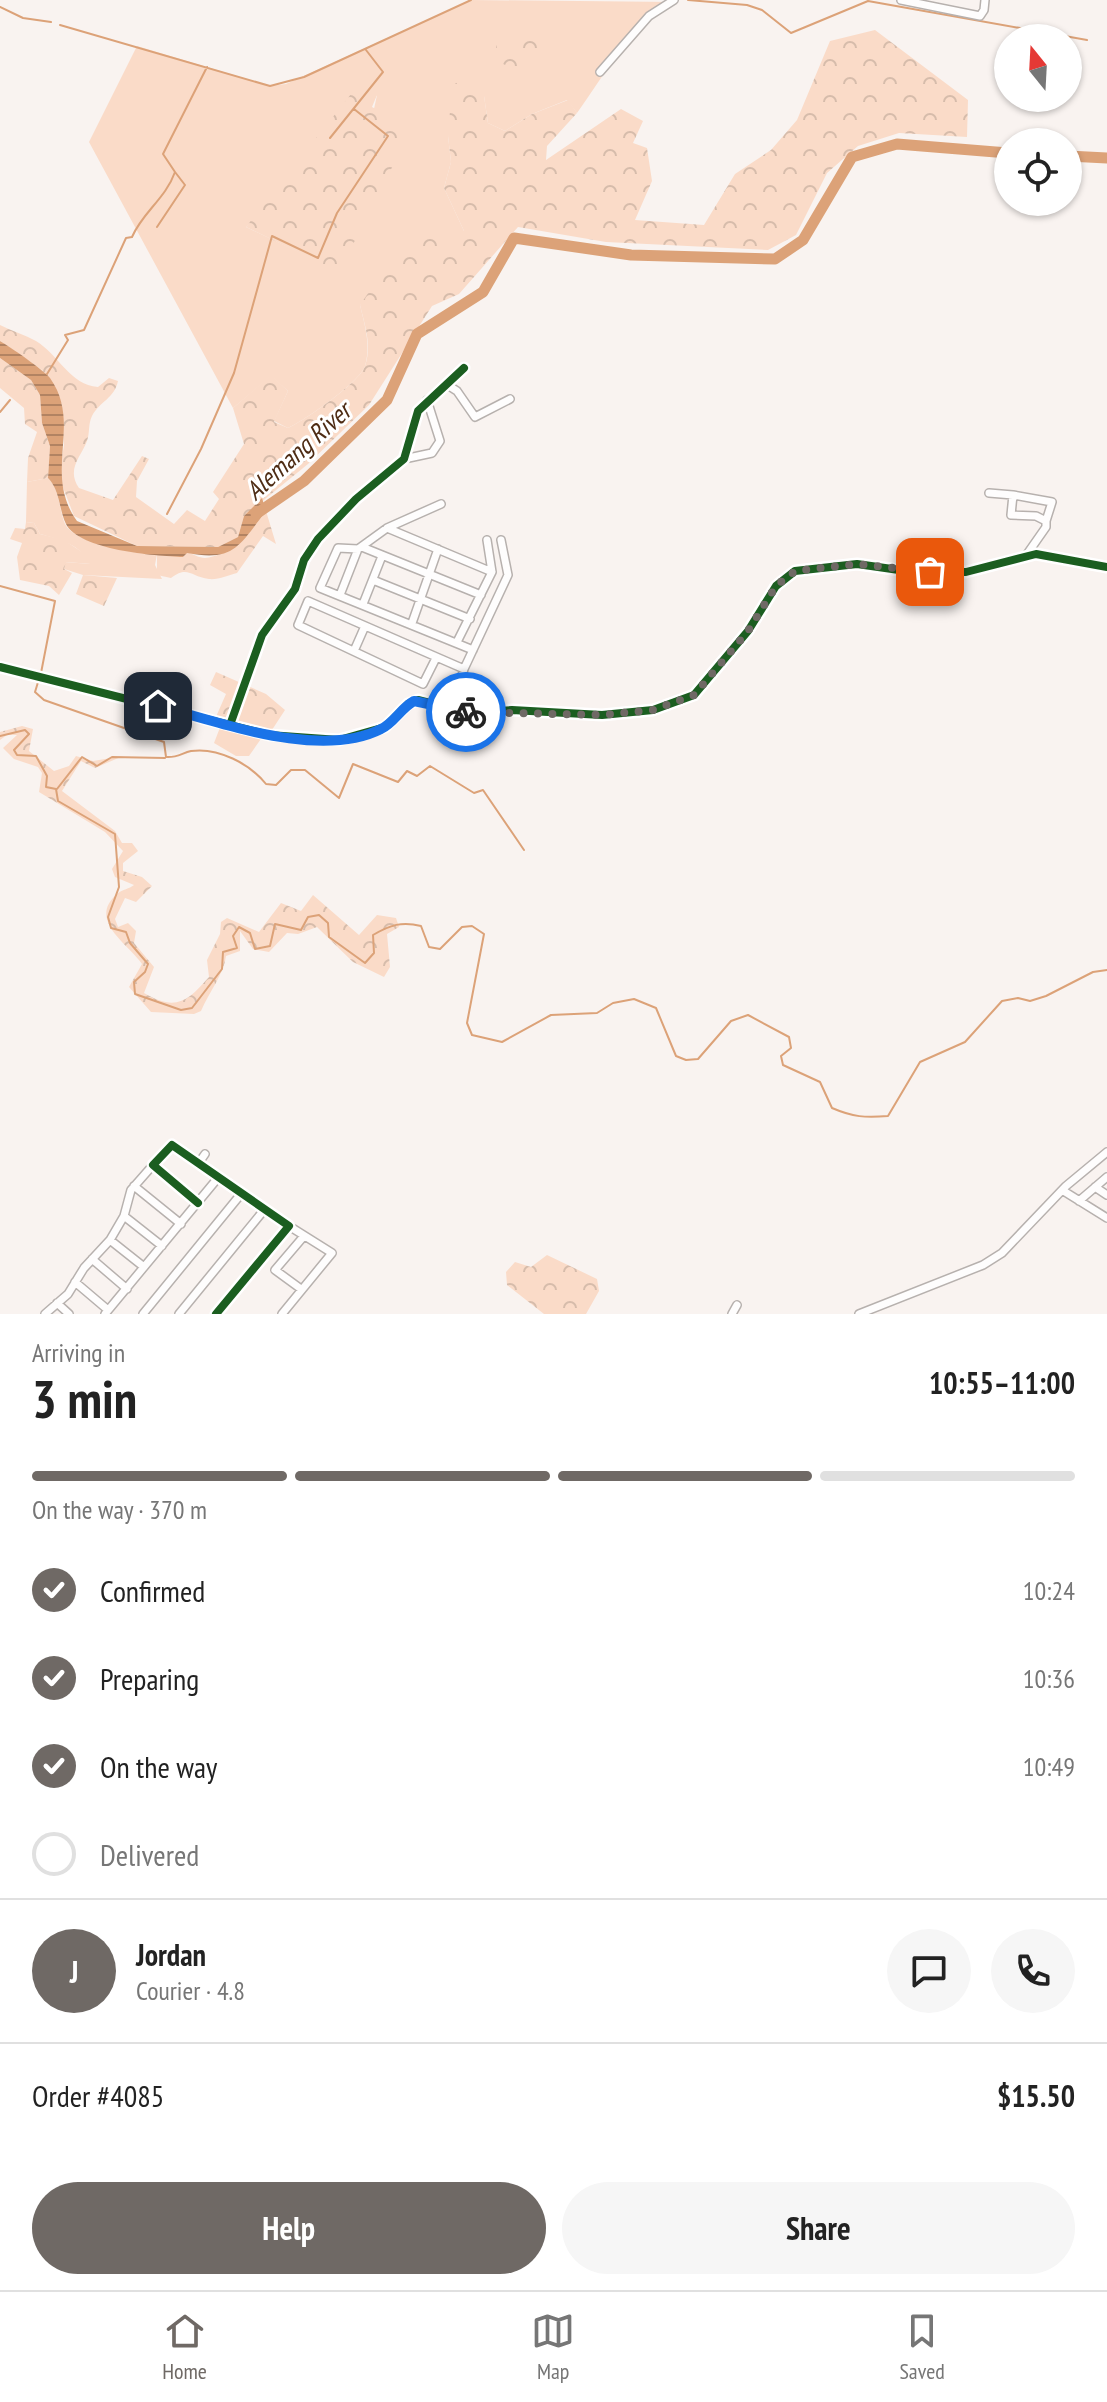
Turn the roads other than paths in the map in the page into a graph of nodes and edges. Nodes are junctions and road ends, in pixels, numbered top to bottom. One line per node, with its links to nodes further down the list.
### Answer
1 (674, 0): 4 (street)
2 (901, 0): 3 (street)
3 (985, 0)
4 (600, 72)
5 (464, 368): 6 (street)
6 (446, 384): 7 (street); 8 (street)
7 (510, 399)
8 (427, 400): 9 (street); 9 (street)
9 (404, 459): 39 (street)
10 (989, 493): 11 (street)
11 (1013, 495): 13 (street); 13 (street)
12 (441, 504): 14 (street)
13 (1046, 521): 20 (street)
14 (387, 528): 17 (street); 18 (street)
15 (487, 540): 22 (street)
16 (501, 540): 33 (street)
17 (360, 548): 19 (street); 25 (street); 25 (street)
18 (438, 549): 22 (street); 23 (street)
19 (382, 556): 23 (street); 24 (street)
20 (1025, 557): 21 (street); 38 (street)
21 (1107, 567)
22 (492, 572): 26 (street)
23 (430, 573): 26 (street); 27 (street)
24 (373, 580): 27 (street); 28 (street)
25 (340, 595): 28 (street)
26 (481, 595): 29 (street)
27 (420, 599): 29 (street); 30 (street)
28 (363, 604): 30 (street)
29 (470, 619): 32 (street)
30 (412, 623): 32 (street)
31 (365, 626): 34 (street); 34 (street); 35 (street)
32 (457, 642): 33 (street)
33 (473, 650): 37 (street)
34 (354, 651): 35 (street)
35 (436, 658): 37 (street)
36 (0, 667): 39 (street)
37 (464, 669): 38 (street)
38 (452, 708): 39 (street)
39 (230, 725)
40 (1107, 1152): 48 (street)
41 (205, 1154): 42 (street)
42 (198, 1164): 43 (street); 45 (street)
43 (153, 1165): 46 (street); 52 (street)
44 (1107, 1177): 47 (street)
45 (217, 1179): 49 (street); 52 (street)
46 (134, 1186): 54 (street); 56 (street)
47 (1095, 1187): 50 (street); 51 (street)
48 (1062, 1190): 51 (street); 76 (street)
49 (241, 1194): 53 (street); 71 (street)
50 (1107, 1195)
51 (1079, 1201): 55 (street)
52 (198, 1203): 56 (street)
53 (264, 1210): 57 (street); 72 (street)
54 (124, 1216): 59 (street); 60 (street)
55 (1107, 1218)
56 (181, 1224): 60 (street)
57 (289, 1226): 58 (street); 73 (street)
58 (304, 1236): 65 (street); 65 (street)
59 (110, 1240): 61 (street); 62 (street)
60 (162, 1246): 62 (street)
61 (92, 1259): 63 (street); 64 (street)
62 (144, 1267): 64 (street)
63 (75, 1282): 66 (street); 68 (street)
64 (127, 1289): 68 (street)
65 (301, 1289): 74 (street)
66 (57, 1303): 69 (street); 70 (street)
67 (737, 1305): 75 (street)
68 (107, 1312)
69 (45, 1314)
70 (69, 1314)
71 (143, 1314)
72 (179, 1314)
73 (216, 1314)
74 (282, 1314)
75 (732, 1314)
76 (859, 1314)

